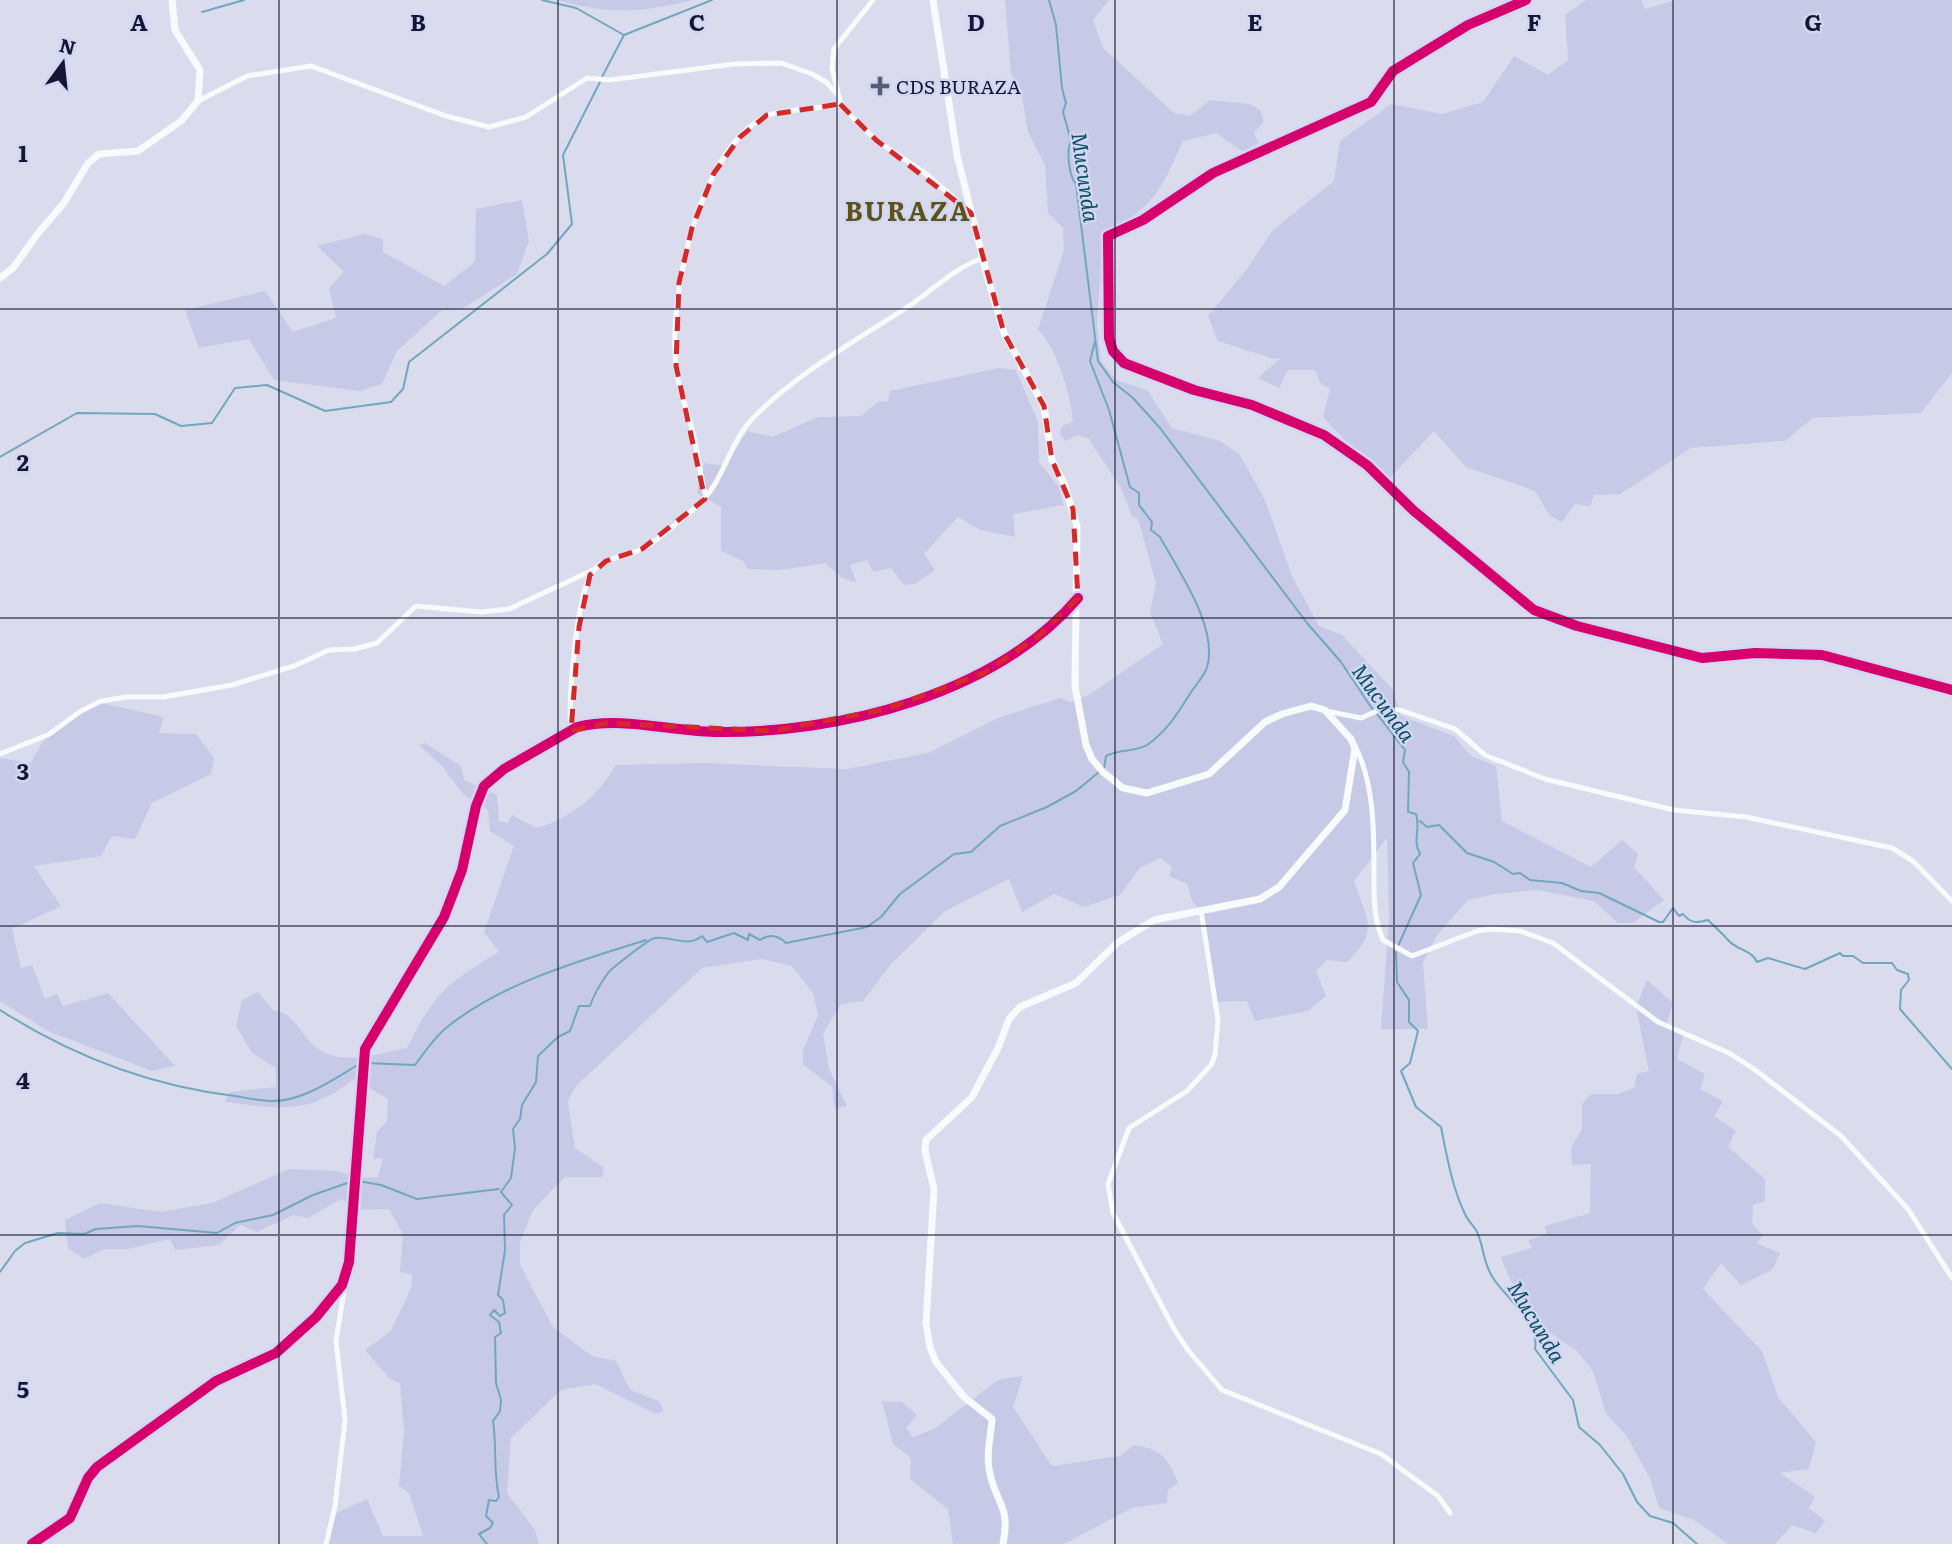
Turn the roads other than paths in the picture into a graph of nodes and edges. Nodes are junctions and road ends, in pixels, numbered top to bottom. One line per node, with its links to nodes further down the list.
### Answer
1 (172, 0): 6 (main road)
2 (873, 0): 5 (street)
3 (933, 0): 8 (main road)
4 (1526, 0): 14 (street)
5 (837, 94): 6 (street); 7 (street)
6 (198, 101): 10 (main road)
7 (840, 104): 8 (street); 11 (street)
8 (971, 213): 9 (main road)
9 (983, 258): 11 (street); 13 (main road)
10 (0, 278)
11 (706, 497): 12 (street)
12 (593, 570): 16 (street); 18 (street)
13 (1078, 597): 15 (main road); 16 (street)
14 (1952, 690)
15 (1325, 710): 17 (main road); 19 (street)
16 (571, 731): 22 (street)
17 (1354, 744): 20 (main road); 21 (street)
18 (0, 754)
19 (1952, 901)
20 (1200, 909): 23 (street); 26 (main road)
21 (1952, 1278)
22 (346, 1279): 24 (street); 25 (street)
23 (1450, 1513)
24 (32, 1544)
25 (326, 1544)
26 (1003, 1544)

